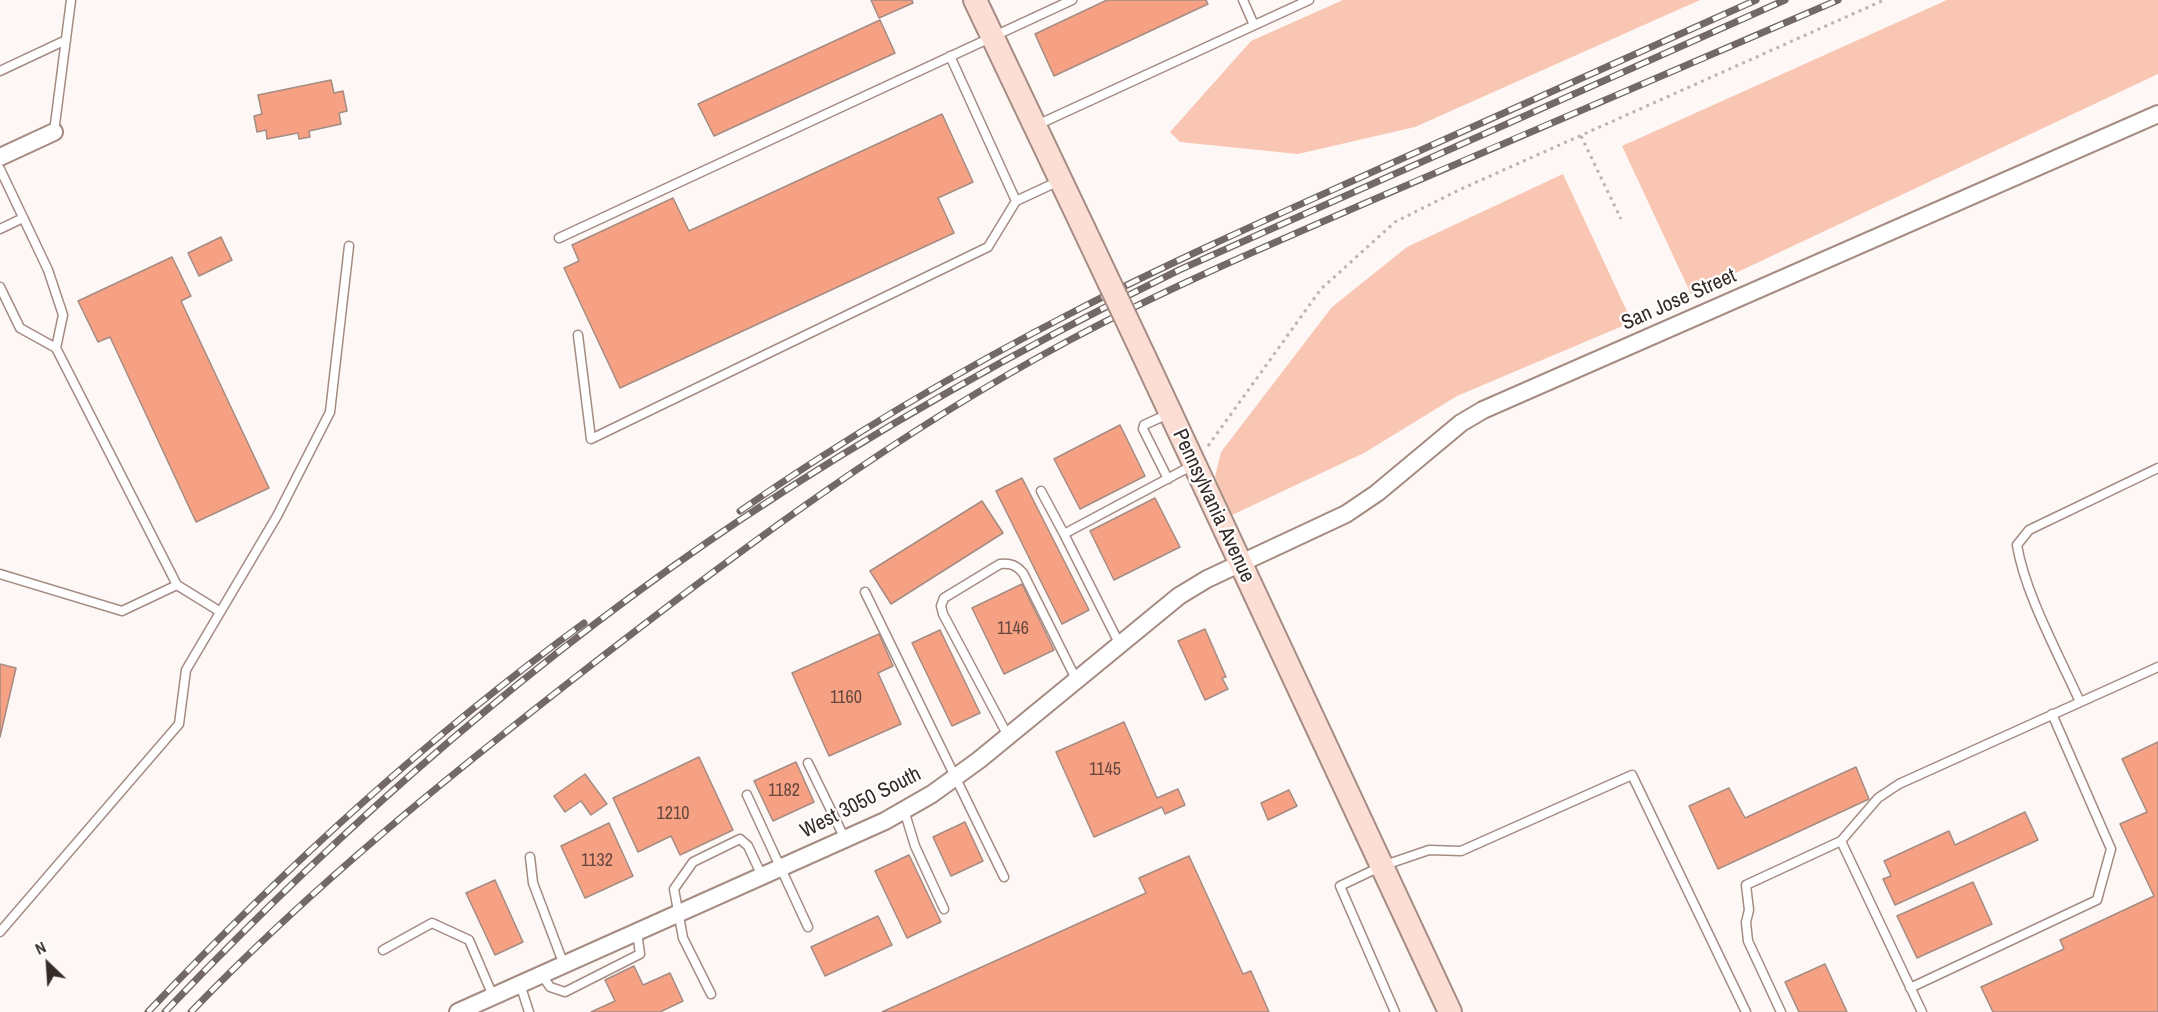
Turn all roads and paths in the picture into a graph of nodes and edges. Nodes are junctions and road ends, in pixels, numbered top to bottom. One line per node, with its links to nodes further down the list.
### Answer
1 (71, 0): 9 (lane)
2 (975, 0): 8 (street, Pennsylvania Avenue)
3 (1072, 0): 8 (lane)
4 (1243, 0): 7 (lane)
5 (1310, 0): 7 (lane)
6 (1884, 0): 15 (path)
7 (1254, 25): 13 (lane)
8 (992, 36): 10 (lane); 13 (street, Pennsylvania Avenue)
9 (66, 40): 11 (lane); 14 (lane)
10 (950, 56): 19 (lane); 23 (lane)
11 (0, 71)
12 (2158, 114): 34 (street, San Jose Street)
13 (1036, 125): 18 (street, Pennsylvania Avenue)
14 (54, 132): 16 (street)
15 (1581, 136): 21 (path); 29 (path)
16 (0, 157)
17 (0, 169): 20 (lane)
18 (1061, 180): 19 (lane); 28 (street, Pennsylvania Avenue, bridge)
19 (1016, 201): 26 (lane)
20 (23, 218): 22 (lane); 27 (lane)
21 (1621, 219)
22 (0, 229)
23 (559, 238)
24 (349, 246): 38 (lane)
25 (0, 287): 27 (lane)
26 (578, 335)
27 (56, 348): 36 (lane)
28 (1170, 413): 29 (street, Pennsylvania Avenue); 31 (lane)
29 (1195, 464): 31 (lane); 34 (street, Pennsylvania Avenue)
30 (2158, 468): 42 (lane)
31 (1168, 479): 33 (lane)
32 (1041, 491): 33 (lane)
33 (1064, 534): 39 (lane)
34 (1240, 563): 39 (street, West 3050 South); 52 (street, Pennsylvania Avenue)
35 (0, 574): 36 (lane)
36 (177, 585): 38 (lane)
37 (865, 592): 46 (lane)
38 (219, 611): 59 (lane)
39 (1119, 643): 41 (street, West 3050 South)
40 (2158, 667): 42 (lane)
41 (1076, 679): 44 (street, West 3050 South); 44 (lane)
42 (2080, 702): 43 (lane)
43 (2052, 714): 50 (lane); 65 (lane)
44 (1008, 736): 46 (street, West 3050 South)
45 (808, 763): 49 (lane)
46 (956, 777): 48 (street, West 3050 South); 55 (lane)
47 (747, 795): 53 (lane)
48 (904, 810): 49 (street, West 3050 South); 56 (lane)
49 (845, 839): 53 (street, West 3050 South)
50 (1841, 841): 65 (lane); 73 (lane)
51 (530, 857): 62 (lane)
52 (1382, 866): 70 (lane); 71 (street, Pennsylvania Avenue); 72 (lane)
53 (780, 868): 54 (street, West 3050 South); 58 (lane)
54 (762, 876): 57 (street, West 3050 South); 57 (lane)
55 (1004, 877)
56 (944, 909)
57 (678, 914): 60 (street, West 3050 South); 66 (lane)
58 (808, 927)
59 (0, 932)
60 (637, 932): 62 (street, West 3050 South); 63 (lane)
61 (383, 950): 67 (lane)
62 (564, 964): 63 (street, West 3050 South)
63 (542, 975): 64 (street, West 3050 South)
64 (520, 984): 67 (street, West 3050 South); 69 (lane)
65 (1910, 988): 74 (lane)
66 (711, 994)
67 (494, 996): 68 (street, West 3050 South)
68 (462, 1011)
69 (530, 1012)
70 (1395, 1012)
71 (1450, 1012)
72 (1746, 1012)
73 (1781, 1012)
74 (1922, 1012)

